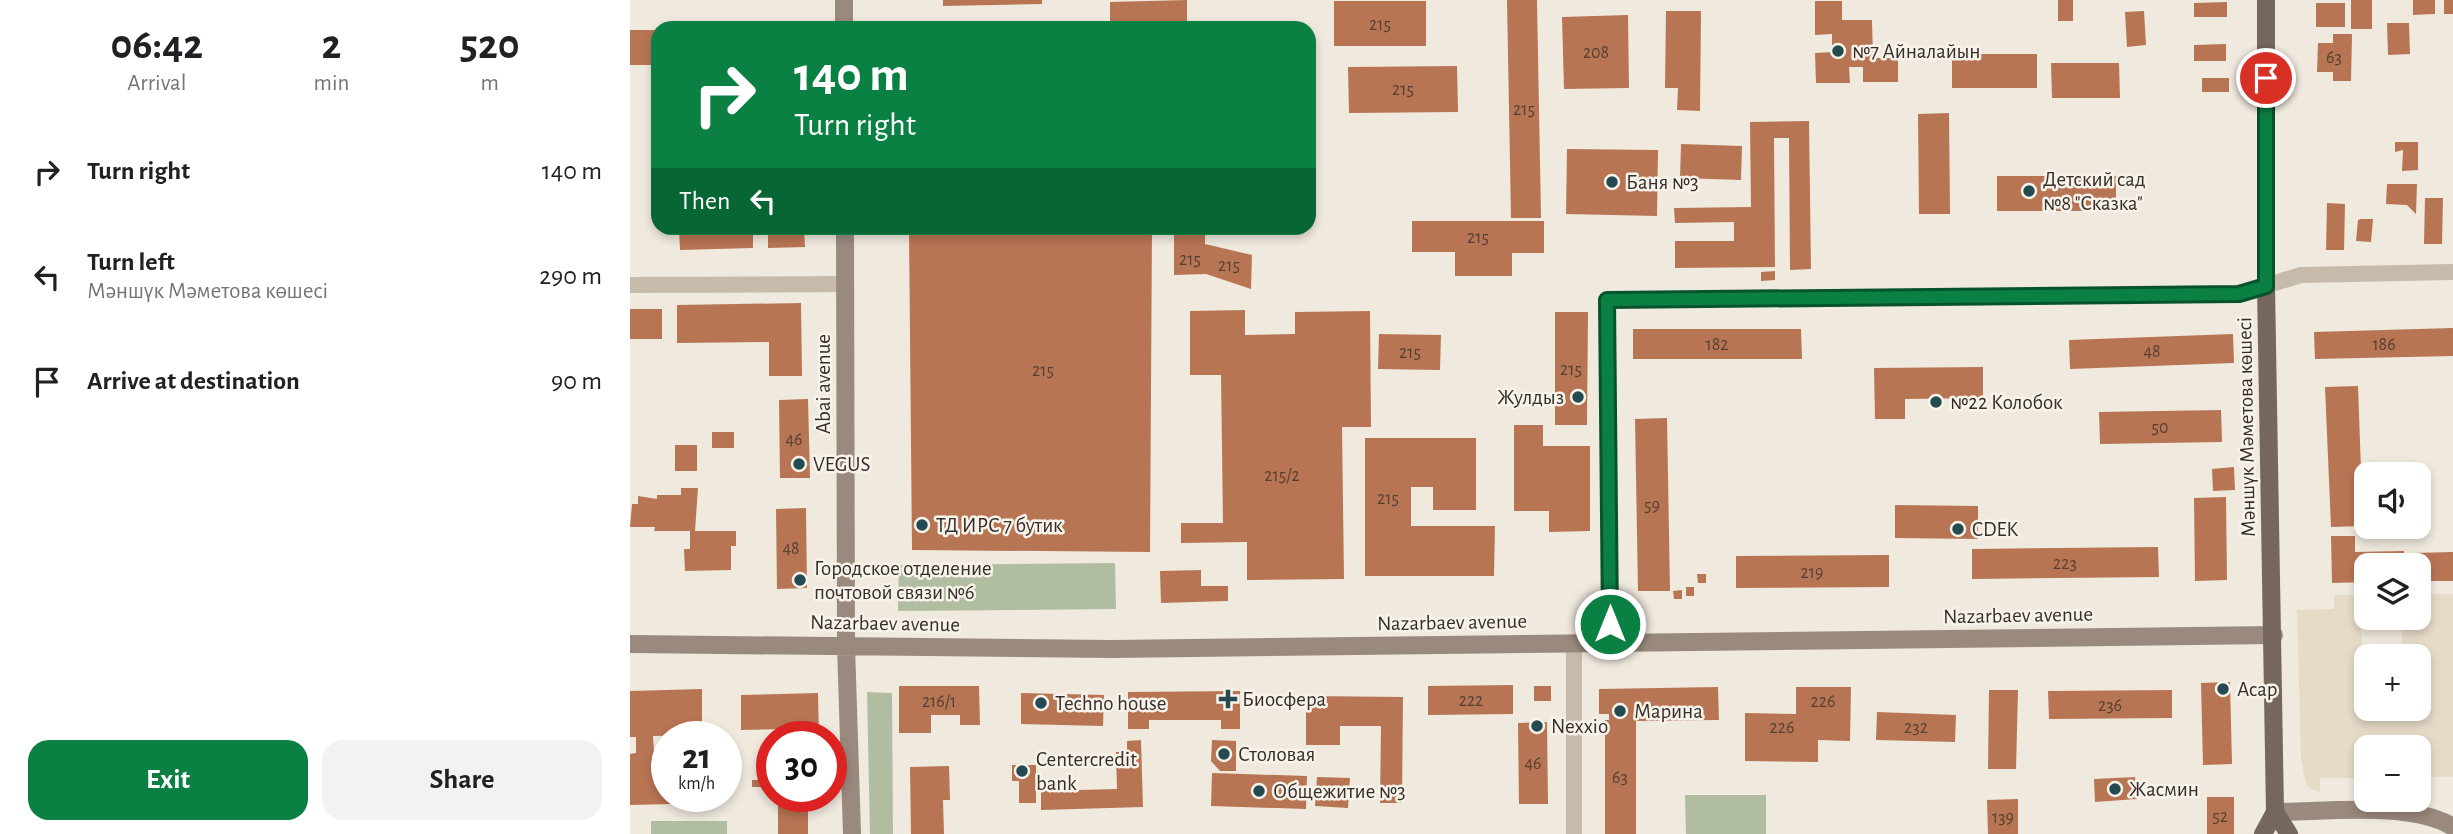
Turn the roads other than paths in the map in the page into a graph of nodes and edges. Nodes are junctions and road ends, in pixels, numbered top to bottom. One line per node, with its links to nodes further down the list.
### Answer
1 (844, 0): 3 (main road)
2 (2266, 0): 8 (main road, Мәншүк Мәметова көшесі)
3 (844, 21)
4 (845, 235): 6 (main road, Abai avenue)
5 (2453, 272): 8 (street)
6 (845, 284): 7 (street); 13 (main road, Abai avenue)
7 (630, 285)
8 (2266, 286): 9 (main road, Мәншүк Мәметова көшесі); 11 (street)
9 (2274, 635): 11 (main road, Nazarbaev avenue); 14 (main road, Мәншүк Мәметова көшесі)
10 (1574, 643): 11 (main road, Nazarbaev avenue); 13 (main road, Nazarbaev avenue); 17 (street)
11 (1610, 643)
12 (630, 644): 13 (main road, Nazarbaev avenue)
13 (846, 645): 16 (main road, Abai avenue)
14 (2275, 812): 15 (main road); 18 (main road, Мәншүк Мәметова көшесі); 19 (main road)
15 (2453, 827)
16 (852, 834)
17 (1574, 834)
18 (2263, 834)
19 (2289, 834)

